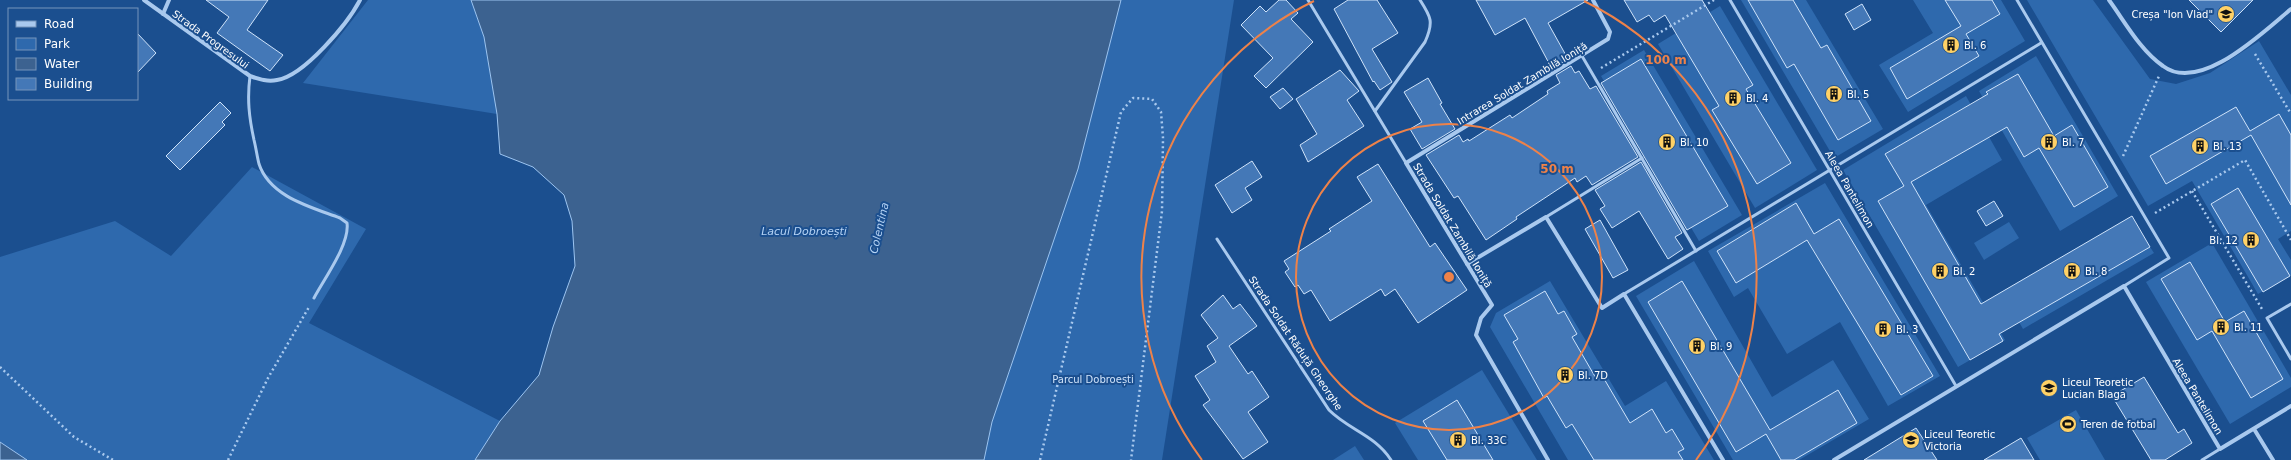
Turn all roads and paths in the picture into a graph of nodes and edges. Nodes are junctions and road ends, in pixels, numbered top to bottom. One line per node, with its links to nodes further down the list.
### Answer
1 (144, 0): 12 (street, Strada Progresului)
2 (168, 0): 12 (street)
3 (360, 0): 18 (street)
4 (1308, 0): 19 (lane, Strada Soldat Zambilă Ioniță)
5 (1420, 0): 19 (lane)
6 (1593, 0): 15 (street, Intrarea Soldat Zambilă Ioniță)
7 (1714, 0): 17 (path)
8 (1730, 0): 24 (lane, Aleea Pantelimon)
9 (2017, 0): 13 (lane)
10 (2109, 0): 16 (street)
11 (2291, 9): 14 (street)
12 (163, 14): 18 (street, Strada Progresului)
13 (2041, 43): 23 (lane); 24 (lane)
14 (2249, 44): 16 (street); 20 (path)
15 (1582, 56): 17 (lane); 22 (street, Intrarea Soldat Zambilă Ioniță)
16 (2163, 67): 23 (path)
17 (1592, 73): 21 (lane)
18 (250, 76): 34 (lane)
19 (1375, 111): 22 (lane, Strada Soldat Zambilă Ioniță)
20 (2291, 114)
21 (1642, 158): 26 (lane); 30 (lane)
22 (1406, 163): 31 (street, Strada Soldat Zambilă Ioniță)
23 (2117, 169): 27 (lane)
24 (1830, 170): 30 (lane); 39 (lane, Aleea Pantelimon)
25 (2192, 191): 27 (path); 29 (path); 36 (path)
26 (1546, 217): 31 (street); 33 (street)
27 (2146, 218): 32 (lane)
28 (1217, 239): 47 (lane, Strada Soldat Răduță Gheorghe)
29 (2291, 240)
30 (1696, 251): 33 (lane)
31 (1467, 264): 48 (street, Strada Soldat Zambilă Ioniță)
32 (2124, 286): 39 (street); 42 (street, Aleea Pantelimon)
33 (1624, 294): 49 (street)
34 (314, 298): 44 (path)
35 (2291, 304): 36 (lane)
36 (2268, 318): 37 (lane)
37 (2291, 359)
38 (0, 367): 43 (path)
39 (1956, 386): 50 (street)
40 (2291, 406): 41 (street, Aleea Pantelimon)
41 (2254, 429): 42 (street, Aleea Pantelimon); 52 (street)
42 (2220, 449): 51 (lane)
43 (114, 460)
44 (228, 460)
45 (1040, 460): 46 (path)
46 (1130, 460)
47 (1390, 460)
48 (1548, 460)
49 (1723, 460)
50 (1834, 460)
51 (2202, 460)
52 (2274, 460)

